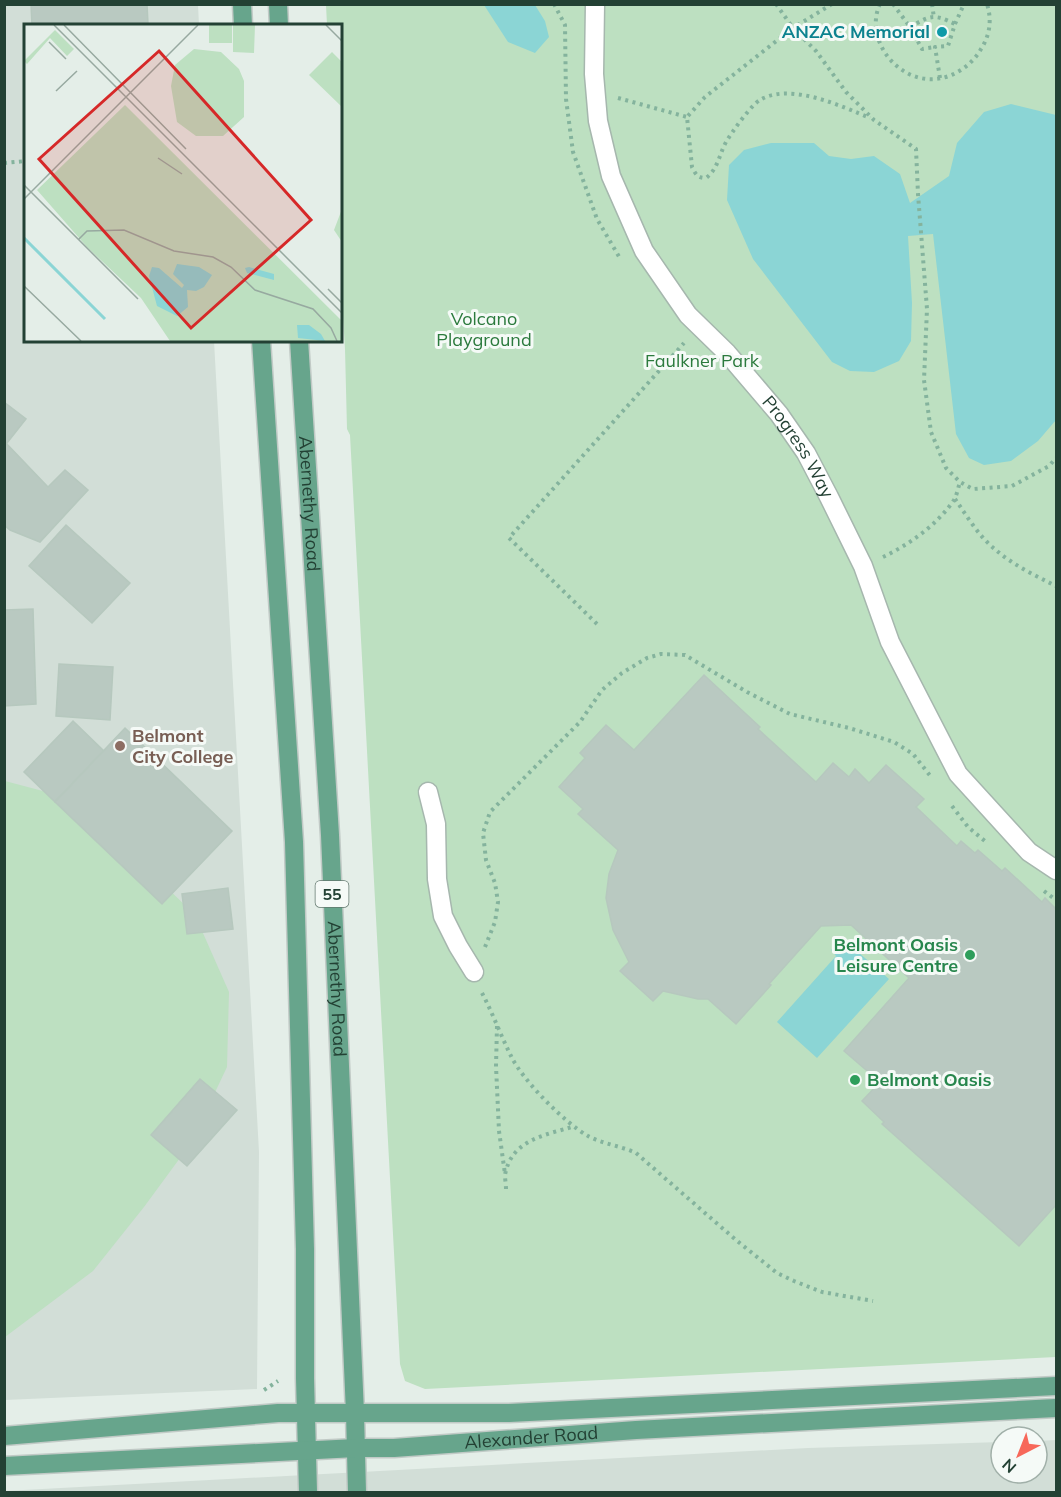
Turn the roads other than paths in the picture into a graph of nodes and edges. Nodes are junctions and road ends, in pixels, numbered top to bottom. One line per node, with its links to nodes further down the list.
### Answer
1 (242, 4): 4 (main road)
2 (278, 4): 5 (main road)
3 (595, 4): 9 (lane, Progress Way)
4 (243, 24)
5 (279, 24)
6 (261, 342): 13 (main road, Abernethy Road / 55)
7 (299, 342): 14 (main road, Abernethy Road / 55)
8 (428, 792): 10 (lane)
9 (1056, 870)
10 (474, 972)
11 (1056, 1386): 14 (main road, Alexander Road)
12 (1056, 1408): 16 (main road, Alexander Road)
13 (306, 1413): 14 (main road, Alexander Road); 15 (main road, Alexander Road); 17 (main road, Abernethy Road / 55)
14 (355, 1413): 16 (main road, Abernethy Road / 55)
15 (4, 1436)
16 (356, 1448): 17 (main road, Alexander Road); 20 (main road, Abernethy Road / 55)
17 (306, 1451): 18 (main road, Alexander Road); 19 (main road, Abernethy Road / 55)
18 (4, 1466)
19 (308, 1492)
20 (357, 1492)

